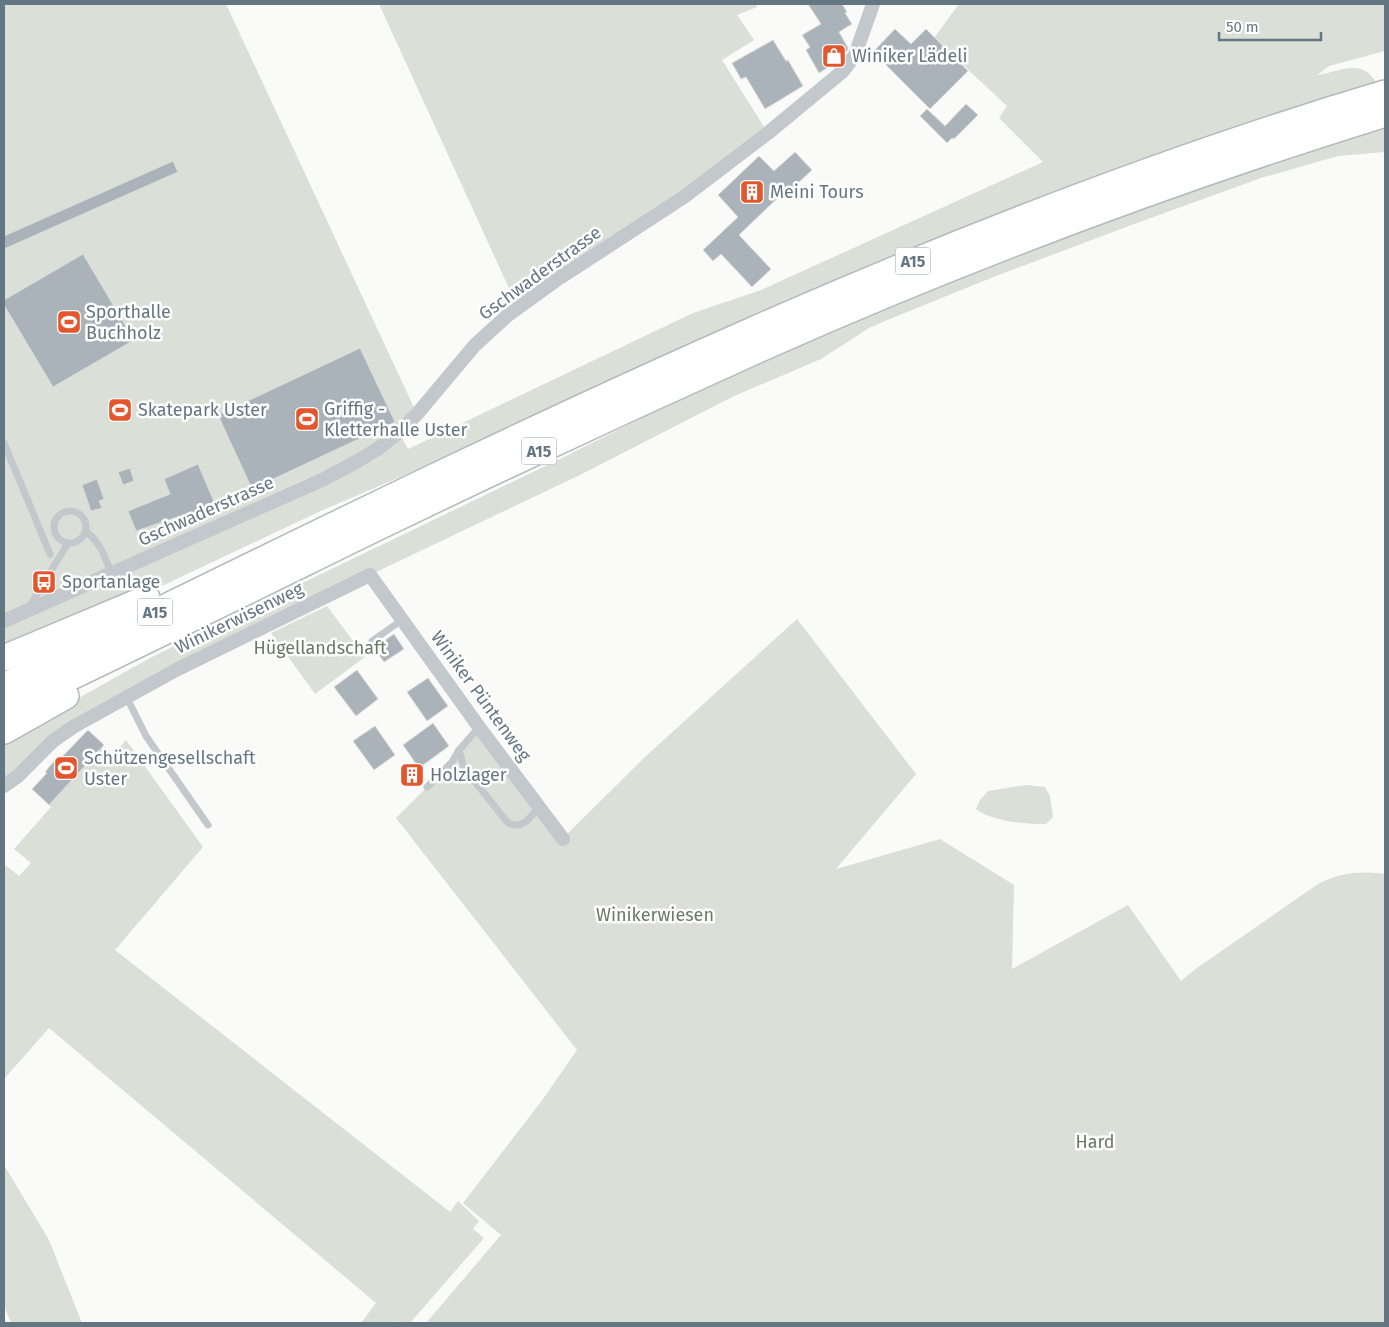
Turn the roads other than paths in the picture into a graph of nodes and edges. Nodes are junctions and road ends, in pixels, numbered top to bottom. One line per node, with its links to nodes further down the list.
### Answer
1 (873, 4): 11 (street, Gschwaderstrasse)
2 (1385, 93): 8 (highway, A15)
3 (1385, 114): 13 (highway, A15)
4 (4, 443): 7 (lane)
5 (85, 532): 6 (lane); 9 (lane); 11 (lane)
6 (55, 533): 7 (lane); 9 (lane)
7 (44, 538): 10 (lane)
8 (306, 538): 18 (highway); 19 (highway, A15)
9 (68, 543): 14 (lane)
10 (50, 554)
11 (111, 573): 14 (street, Gschwaderstrasse)
12 (370, 574): 15 (street, Winiker Püntenweg); 20 (street, Winikerwisenweg)
13 (235, 598): 21 (highway, A15); 23 (highway)
14 (28, 610): 16 (street, Gschwaderstrasse)
15 (402, 620): 17 (lane); 22 (street, Winiker Püntenweg)
16 (4, 621)
17 (372, 641)
18 (4, 658)
19 (4, 686)
20 (127, 698): 25 (street, Winikerwisenweg); 28 (lane)
21 (4, 709)
22 (479, 727): 24 (lane); 27 (street, Winiker Püntenweg)
23 (4, 731)
24 (459, 750): 26 (lane); 27 (lane)
25 (4, 786)
26 (427, 787)
27 (539, 806): 29 (street, Winiker Püntenweg)
28 (208, 824)
29 (563, 839)

